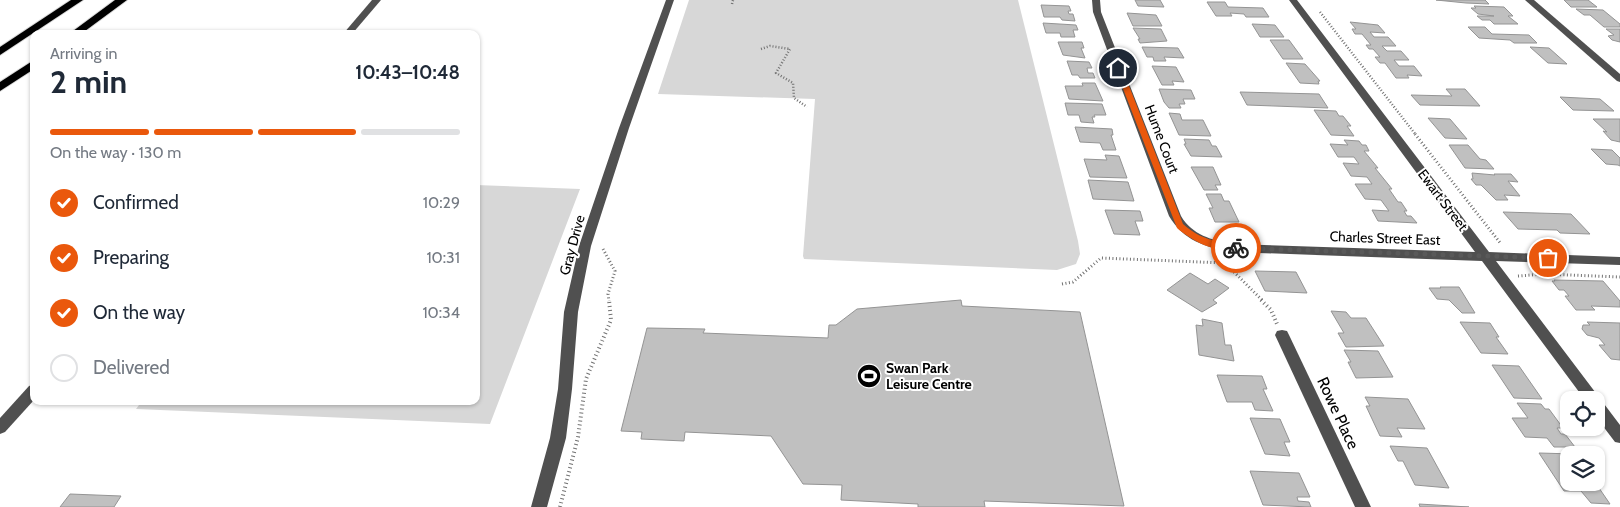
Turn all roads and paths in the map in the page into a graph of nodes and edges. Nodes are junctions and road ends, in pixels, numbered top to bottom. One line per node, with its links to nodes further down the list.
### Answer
1 (78, 0): 11 (highway)
2 (122, 0): 12 (highway)
3 (377, 0): 13 (street)
4 (670, 0): 36 (street, Gray Drive)
5 (733, 0): 9 (path)
6 (1096, 0): 21 (street, Hume Court)
7 (1292, 0): 24 (street, Ewart Street)
8 (1529, 0): 18 (street)
9 (732, 4)
10 (1317, 8): 22 (path)
11 (33, 30)
12 (80, 30)
13 (351, 30)
14 (30, 32): 16 (highway)
15 (761, 49): 20 (path)
16 (0, 52)
17 (30, 66): 19 (highway)
18 (1620, 79)
19 (0, 87)
20 (807, 107)
21 (1210, 244): 24 (street, Charles Street East); 26 (path)
22 (1502, 245)
23 (603, 249): 37 (path)
24 (1485, 256): 25 (street, Charles Street East); 31 (street, Ewart Street)
25 (1620, 261)
26 (1225, 263): 29 (path); 30 (path)
27 (1516, 276): 28 (path)
28 (1620, 277)
29 (1062, 284)
30 (1282, 335): 38 (street, Rowe Place)
31 (1586, 391)
32 (30, 394): 34 (street)
33 (1605, 417): 35 (street)
34 (0, 428)
35 (1620, 437)
36 (539, 507)
37 (560, 507)
38 (1363, 507)

